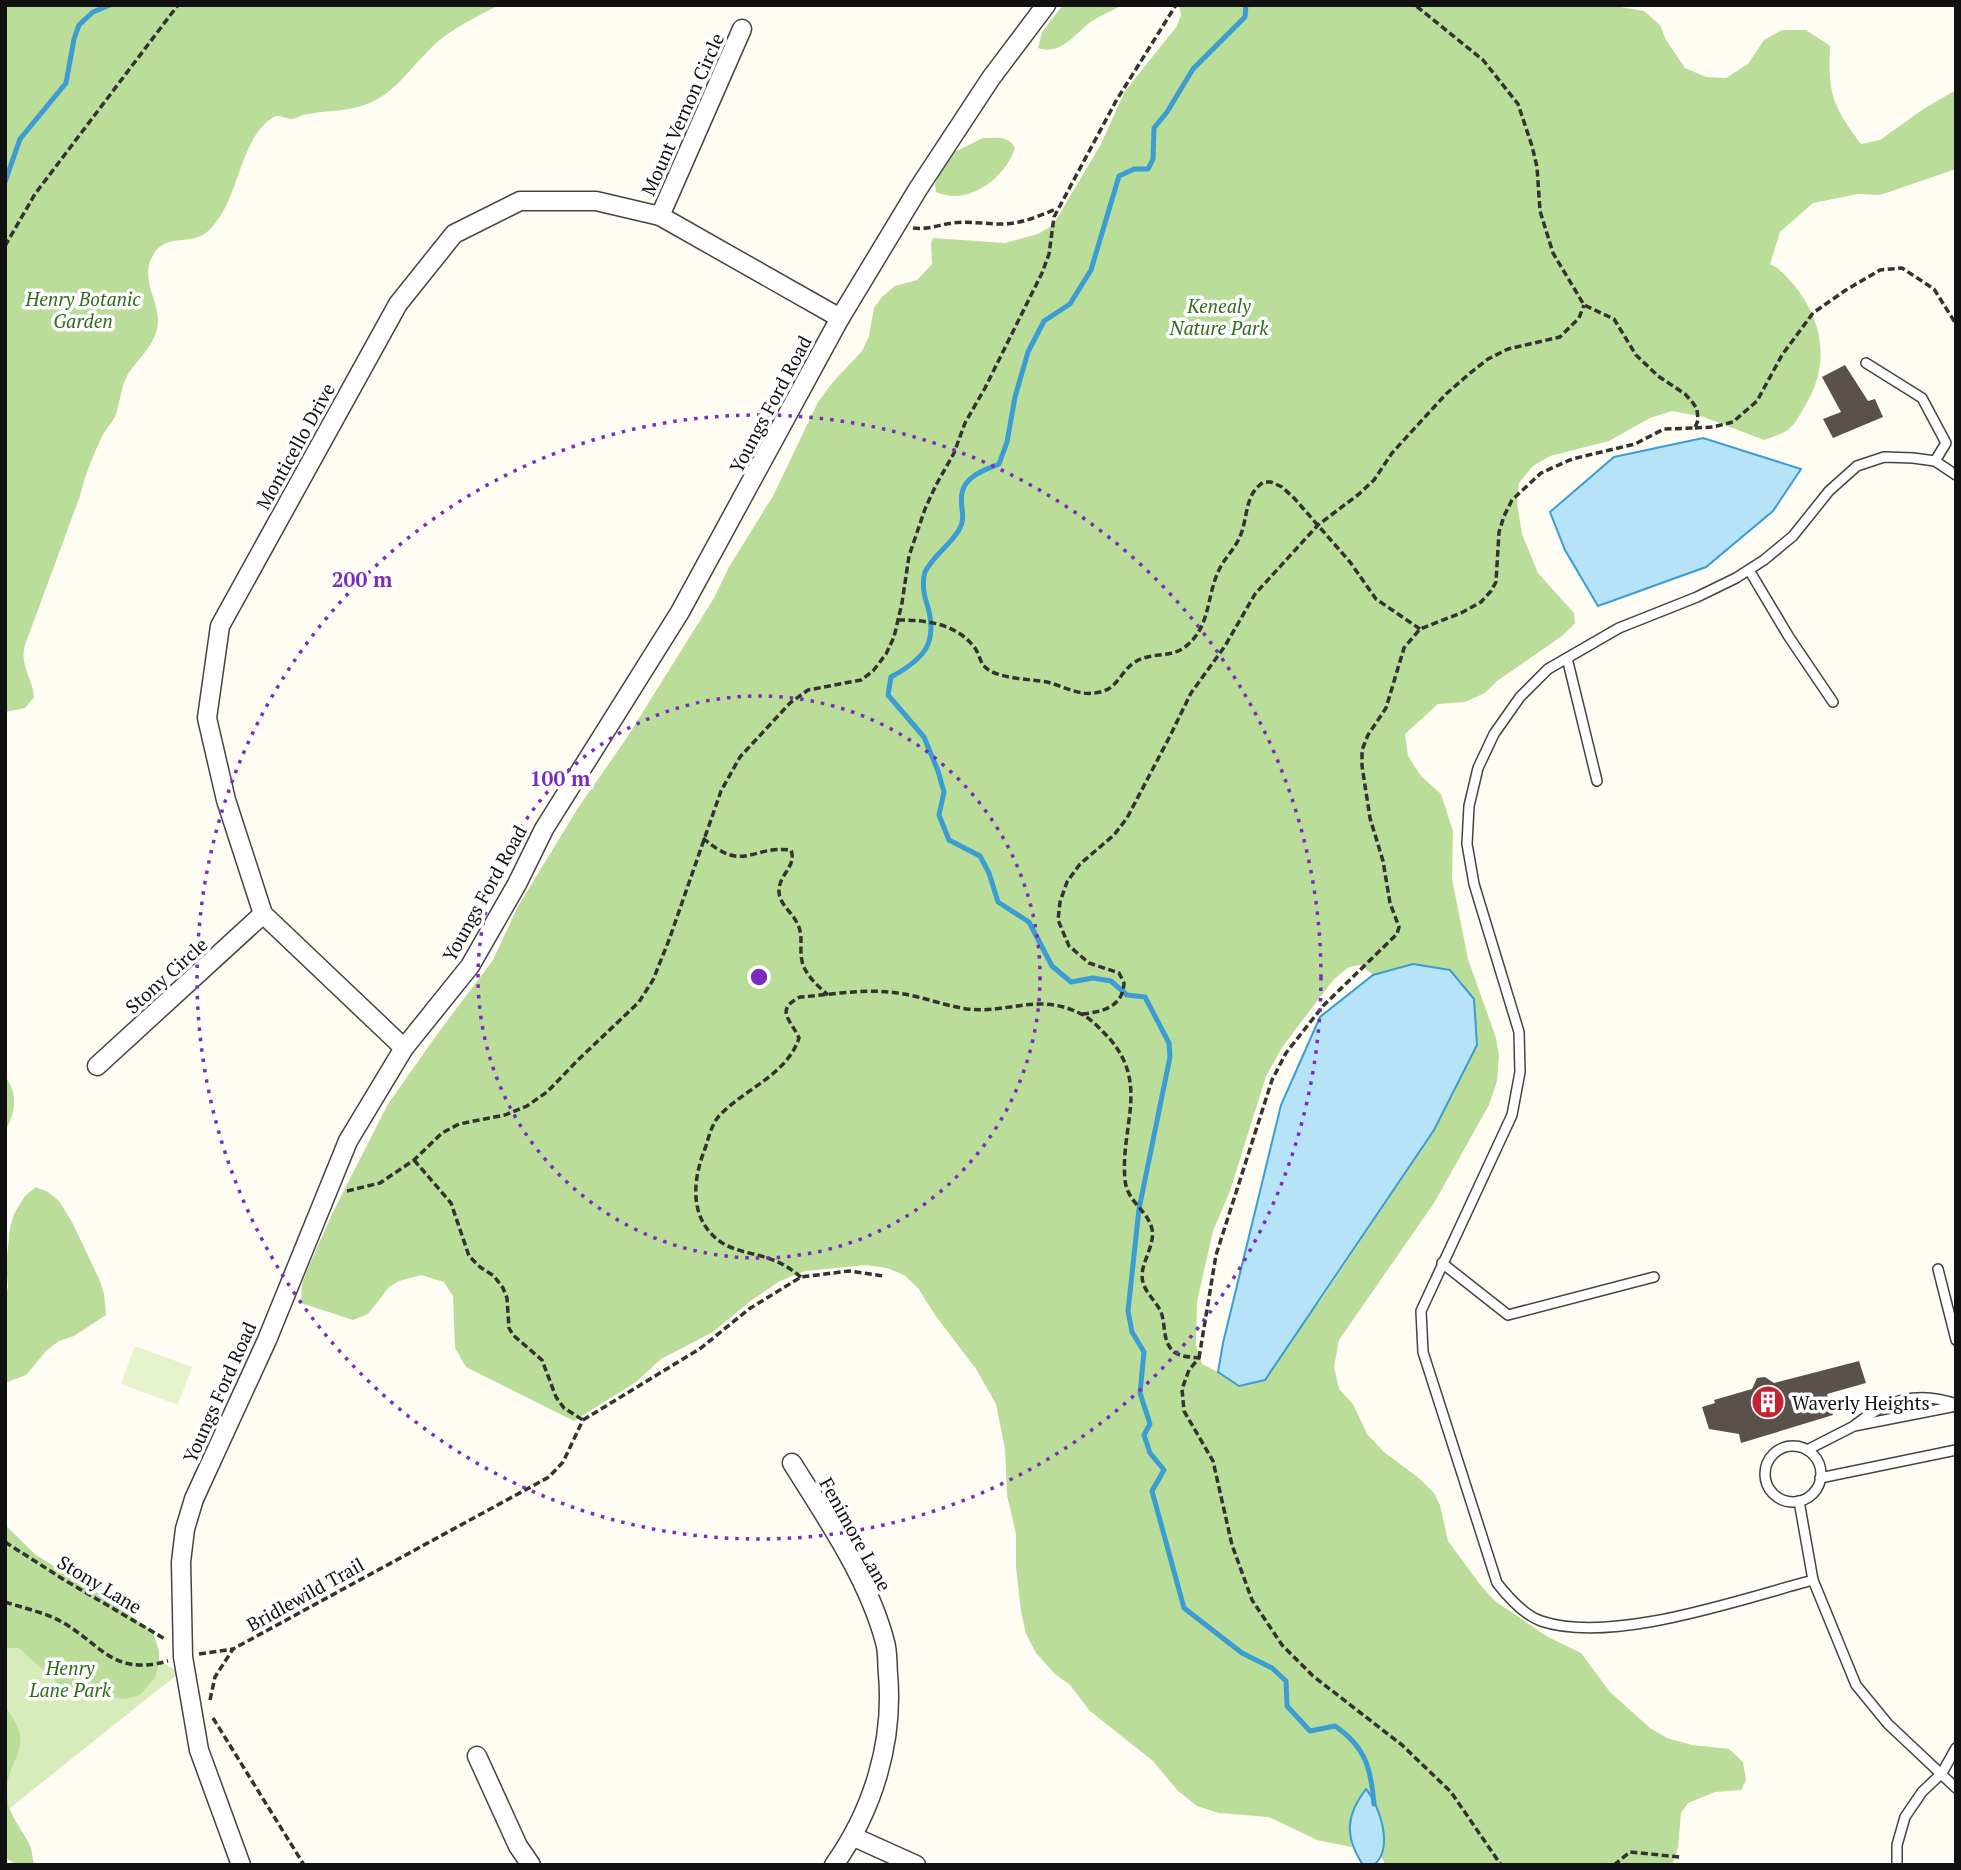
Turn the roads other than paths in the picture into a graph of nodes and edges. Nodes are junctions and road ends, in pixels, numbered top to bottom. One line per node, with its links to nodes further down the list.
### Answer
1 (1046, 5): 4 (street, Youngs Ford Road)
2 (742, 29): 3 (street, Mount Vernon Circle)
3 (660, 216): 4 (street, Monticello Drive); 12 (street, Monticello Drive)
4 (840, 318): 13 (street, Youngs Ford Road)
5 (1866, 363): 6 (lane)
6 (1935, 461): 7 (lane); 8 (lane)
7 (1956, 475)
8 (1749, 570): 9 (lane); 10 (lane)
9 (1567, 658): 11 (lane); 15 (lane)
10 (1833, 702)
11 (1597, 780)
12 (263, 914): 13 (street, Monticello Drive); 14 (street, Stony Circle)
13 (404, 1048): 32 (street, Youngs Ford Road)
14 (97, 1066)
15 (1442, 1263): 17 (lane); 26 (lane)
16 (1938, 1269): 18 (lane)
17 (1654, 1277)
18 (1956, 1340)
19 (1956, 1405): 20 (lane); 20 (lane)
20 (1854, 1426): 21 (lane)
21 (1807, 1450): 24 (lane); 25 (lane)
22 (1956, 1450): 24 (lane)
23 (792, 1463): 31 (street, Fenimore Lane)
24 (1820, 1478): 25 (lane)
25 (1799, 1501): 26 (lane)
26 (1813, 1580): 29 (lane)
27 (1956, 1748): 29 (lane)
28 (477, 1756): 33 (street)
29 (1942, 1773): 30 (lane); 36 (lane)
30 (1956, 1788)
31 (853, 1837): 34 (street, Fenimore Lane); 35 (street)
32 (241, 1865)
33 (531, 1865)
34 (834, 1865)
35 (916, 1865)
36 (1897, 1865)

